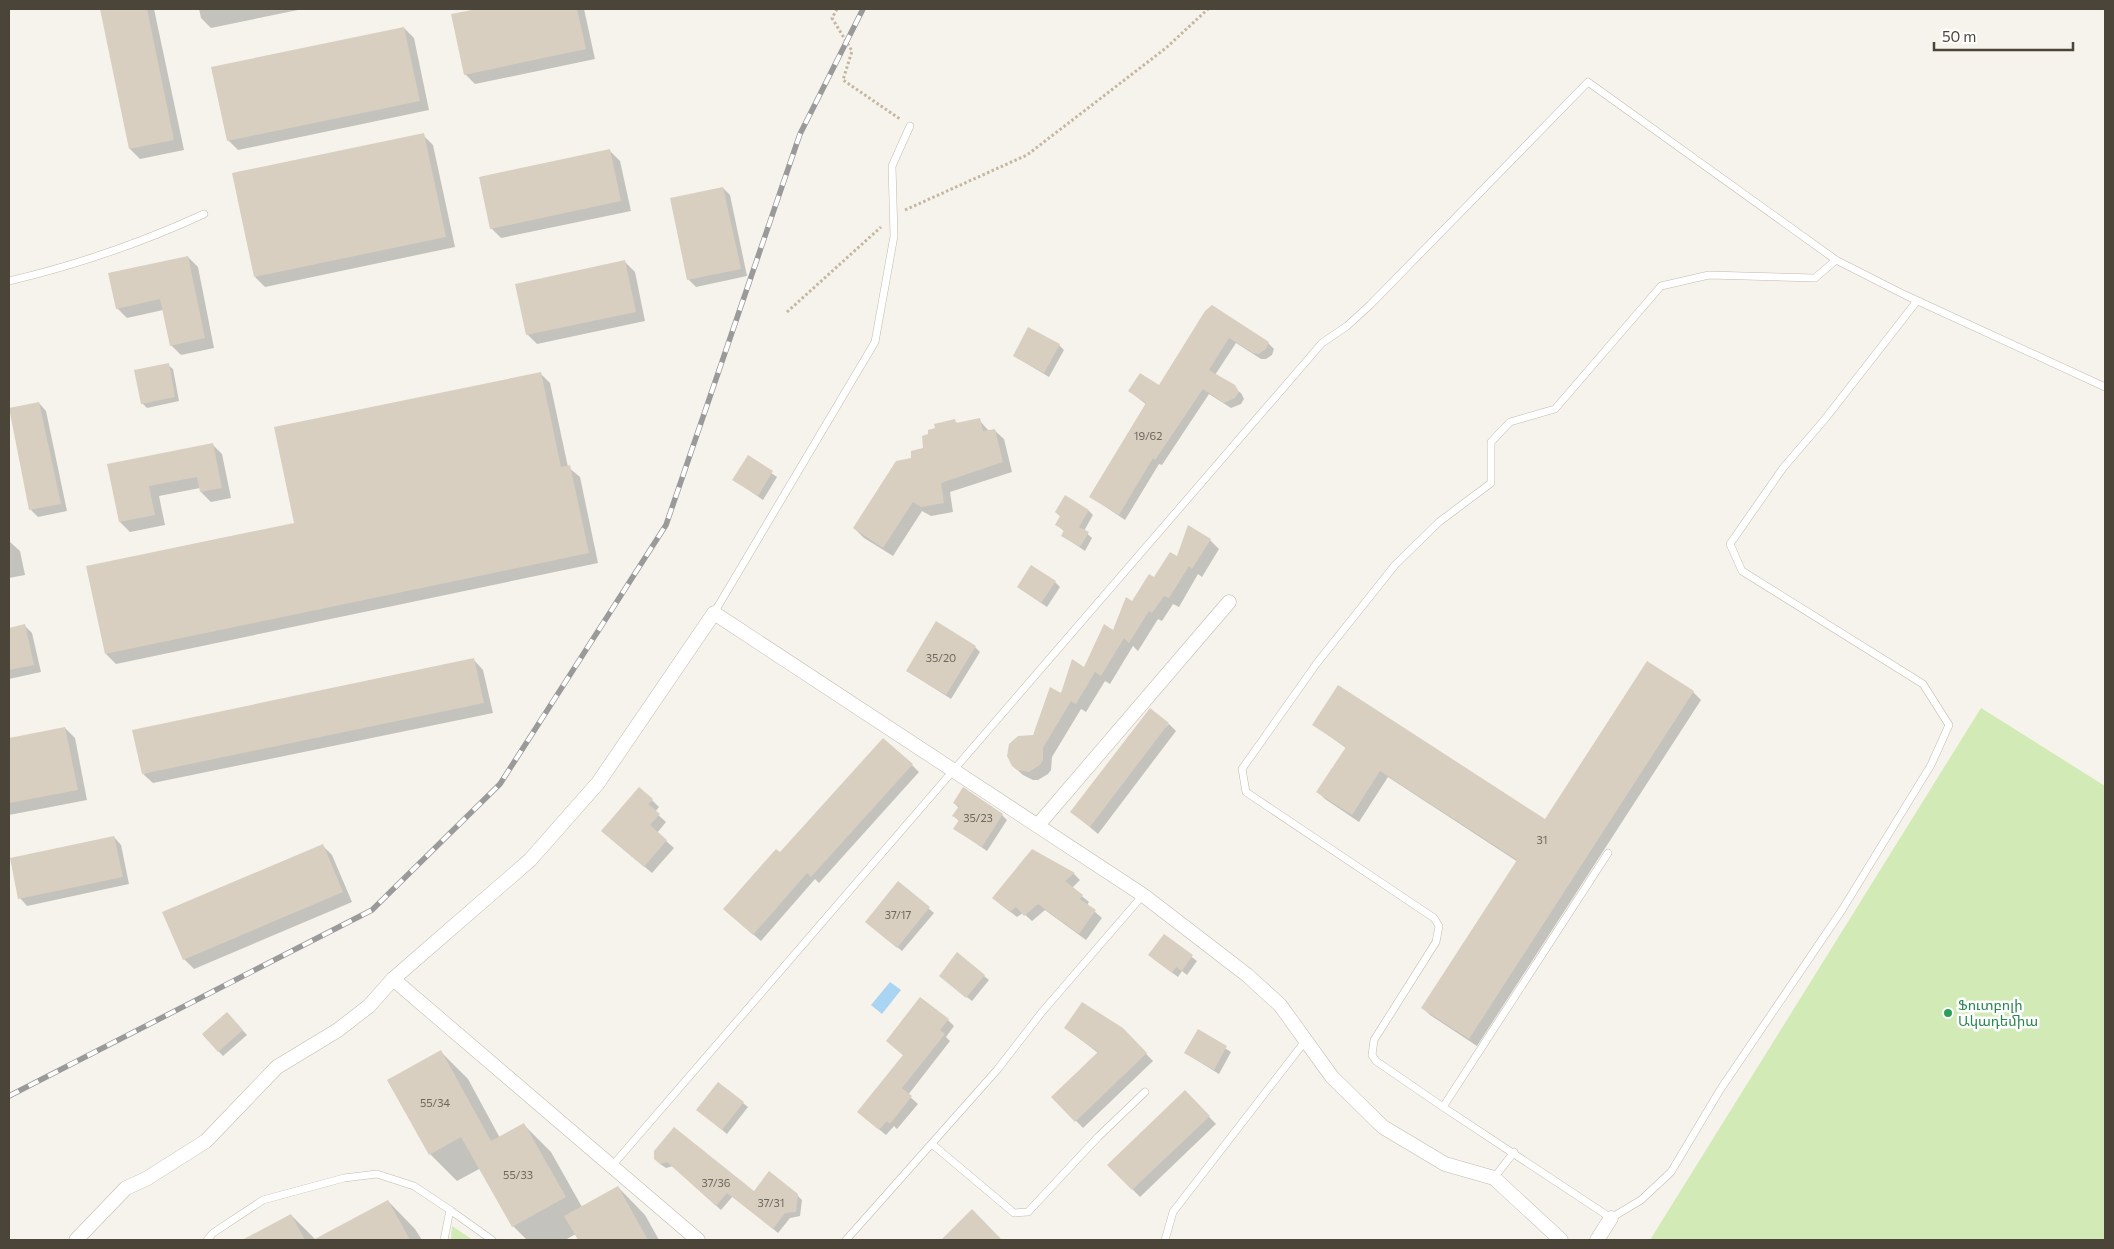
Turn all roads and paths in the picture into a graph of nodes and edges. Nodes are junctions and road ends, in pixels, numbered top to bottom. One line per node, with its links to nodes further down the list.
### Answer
1 (837, 9): 3 (path)
2 (1208, 9): 5 (path)
3 (910, 126): 5 (lane)
4 (204, 214): 7 (lane)
5 (893, 216): 9 (path); 12 (lane)
6 (1836, 260): 8 (lane); 13 (lane); 20 (lane)
7 (9, 281)
8 (1917, 301): 10 (lane); 26 (lane)
9 (787, 312)
10 (2105, 387)
11 (1229, 602): 14 (street)
12 (714, 613): 13 (street); 17 (street)
13 (954, 771): 14 (street); 23 (lane)
14 (1038, 825): 16 (street)
15 (1608, 853): 20 (lane)
16 (1143, 895): 18 (street); 21 (lane)
17 (393, 979): 23 (street); 27 (street)
18 (1306, 1040): 24 (street); 33 (lane)
19 (1145, 1092): 21 (lane)
20 (1443, 1107): 22 (lane)
21 (932, 1144): 32 (lane)
22 (1514, 1152): 24 (lane); 26 (lane)
23 (612, 1166): 31 (street)
24 (1494, 1178): 34 (street)
25 (450, 1210): 28 (lane); 29 (lane); 30 (lane)
26 (1611, 1218): 35 (street)
27 (76, 1240)
28 (207, 1240)
29 (444, 1240)
30 (492, 1240)
31 (698, 1240)
32 (846, 1240)
33 (1164, 1240)
34 (1561, 1240)
35 (1597, 1240)

